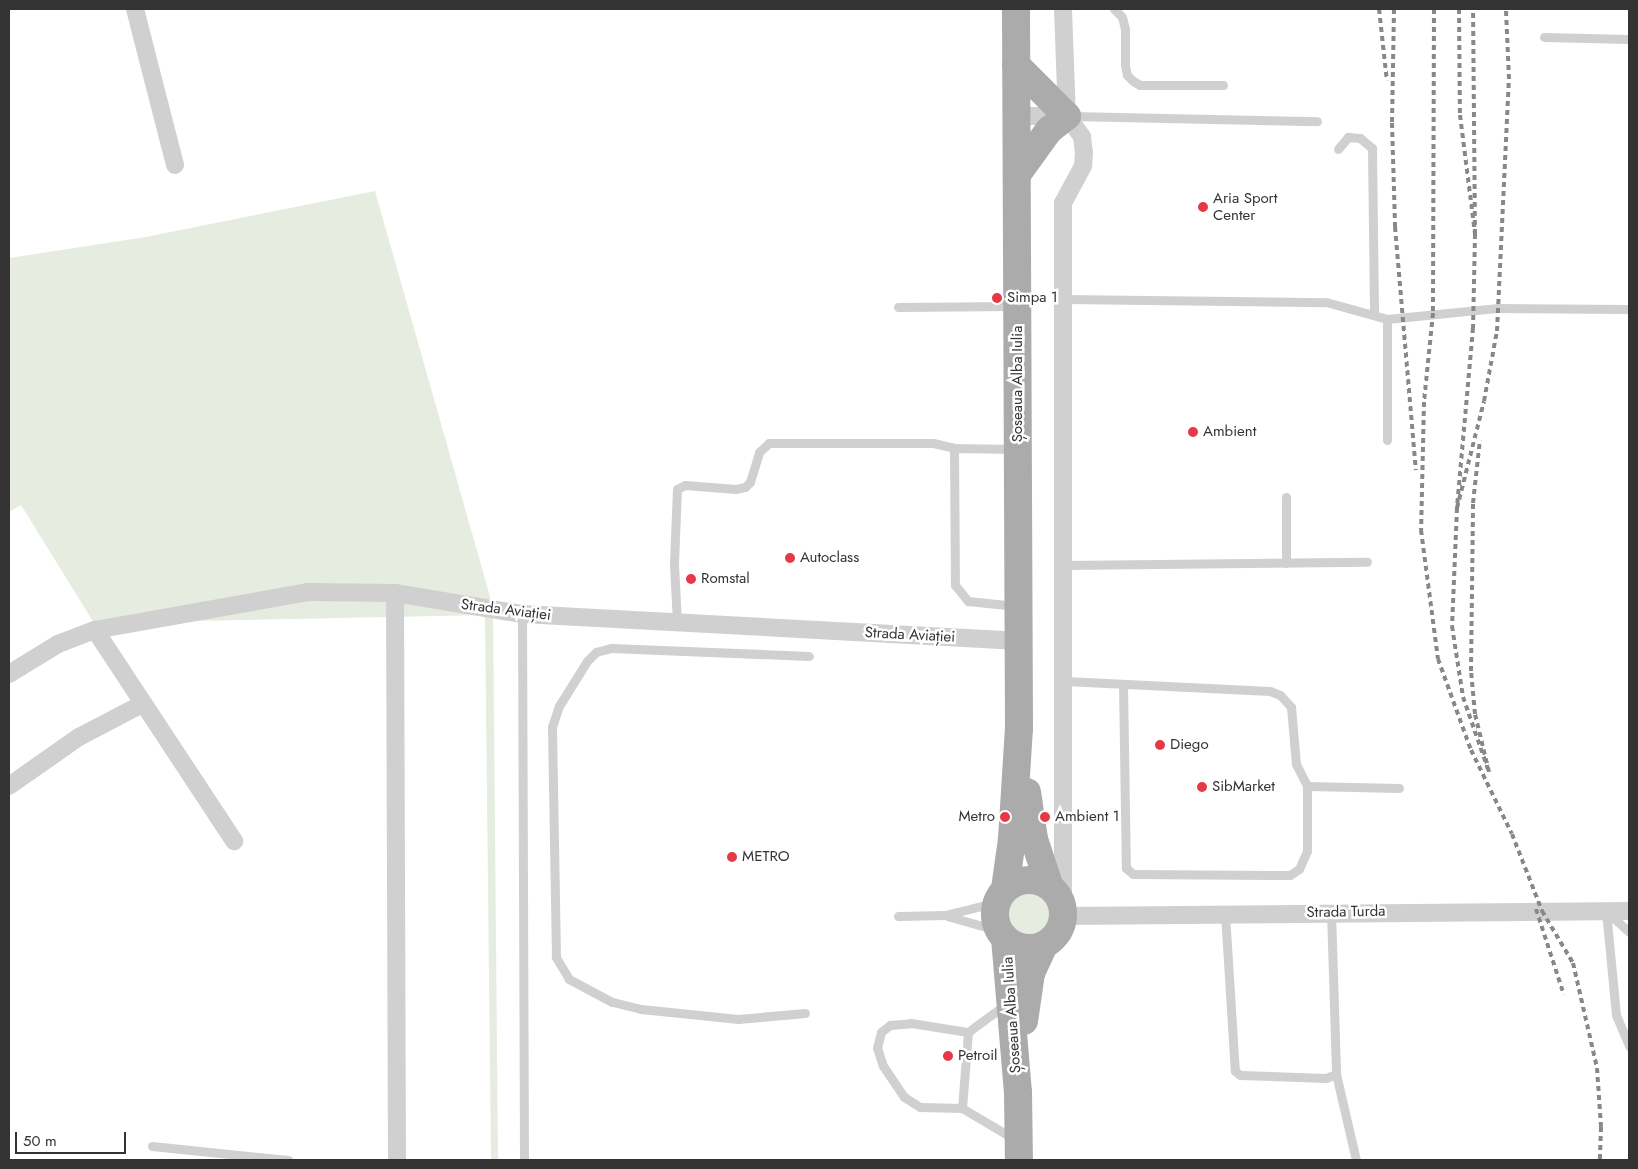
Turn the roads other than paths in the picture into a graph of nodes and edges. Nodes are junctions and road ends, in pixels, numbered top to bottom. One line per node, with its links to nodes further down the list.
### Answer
1 (135, 9): 13 (street)
2 (1016, 9): 7 (main road, Șoseaua Alba Iulia)
3 (1063, 9): 10 (street)
4 (1114, 9): 8 (lane)
5 (1544, 37): 6 (lane)
6 (1629, 39)
7 (1016, 65): 9 (main road, Șoseaua Alba Iulia); 10 (main road)
8 (1223, 84)
9 (1017, 116): 10 (street); 14 (main road, Șoseaua Alba Iulia)
10 (1067, 116): 11 (lane); 14 (main road); 15 (street)
11 (1317, 121)
12 (1338, 149): 19 (lane)
13 (175, 165)
14 (1018, 173): 16 (main road, Șoseaua Alba Iulia)
15 (1064, 299): 19 (lane); 27 (street)
16 (1018, 306): 17 (lane); 23 (main road, Șoseaua Alba Iulia)
17 (898, 307)
18 (1629, 309): 20 (lane)
19 (1374, 315): 20 (lane)
20 (1387, 319): 21 (lane)
21 (1387, 440)
22 (954, 448): 23 (lane); 29 (lane); 31 (lane)
23 (1018, 449): 29 (main road, Șoseaua Alba Iulia)
24 (1286, 498): 26 (lane)
25 (1367, 562): 26 (lane)
26 (1286, 563): 27 (lane)
27 (1065, 564): 36 (street)
28 (395, 592): 30 (street, Strada Aviației); 32 (street, Strada Aviației); 65 (street)
29 (1019, 606): 33 (main road, Șoseaua Alba Iulia)
30 (522, 614): 31 (street, Strada Aviației); 66 (lane)
31 (677, 623): 33 (street, Strada Aviației)
32 (94, 630): 35 (street, Strada Aviației); 38 (street)
33 (1019, 641): 39 (main road, Șoseaua Alba Iulia)
34 (808, 656): 56 (lane)
35 (9, 674)
36 (1065, 681): 37 (lane); 44 (street)
37 (1123, 684): 41 (lane); 41 (lane)
38 (142, 704): 40 (street); 43 (street)
39 (1018, 729): 44 (main road, Șoseaua Alba Iulia); 45 (main road, Șoseaua Alba Iulia)
40 (9, 786)
41 (1307, 786): 42 (lane)
42 (1399, 788)
43 (234, 841)
44 (1058, 894): 45 (main road); 49 (street, Strada Turda); 54 (main road)
45 (1002, 896): 51 (lane); 53 (main road)
46 (1606, 911): 47 (street, Strada Turda); 48 (street, Strada Turda); 52 (lane); 58 (lane)
47 (1629, 911)
48 (1331, 912): 49 (street, Strada Turda); 59 (lane)
49 (1225, 914): 59 (lane)
50 (898, 916): 51 (lane)
51 (945, 916): 53 (lane)
52 (1629, 932)
53 (1002, 935): 54 (main road); 55 (main road, Șoseaua Alba Iulia)
54 (1044, 945): 60 (main road, Șoseaua Alba Iulia)
55 (1010, 1001): 57 (lane); 60 (main road, Șoseaua Alba Iulia)
56 (805, 1013)
57 (968, 1032): 61 (lane); 61 (lane)
58 (1629, 1046)
59 (1336, 1074): 67 (lane)
60 (1018, 1092): 63 (main road, Șoseaua Alba Iulia)
61 (962, 1108): 63 (lane)
62 (152, 1146): 64 (lane)
63 (1018, 1151)
64 (288, 1160)
65 (397, 1160)
66 (524, 1160)
67 (1356, 1160)

